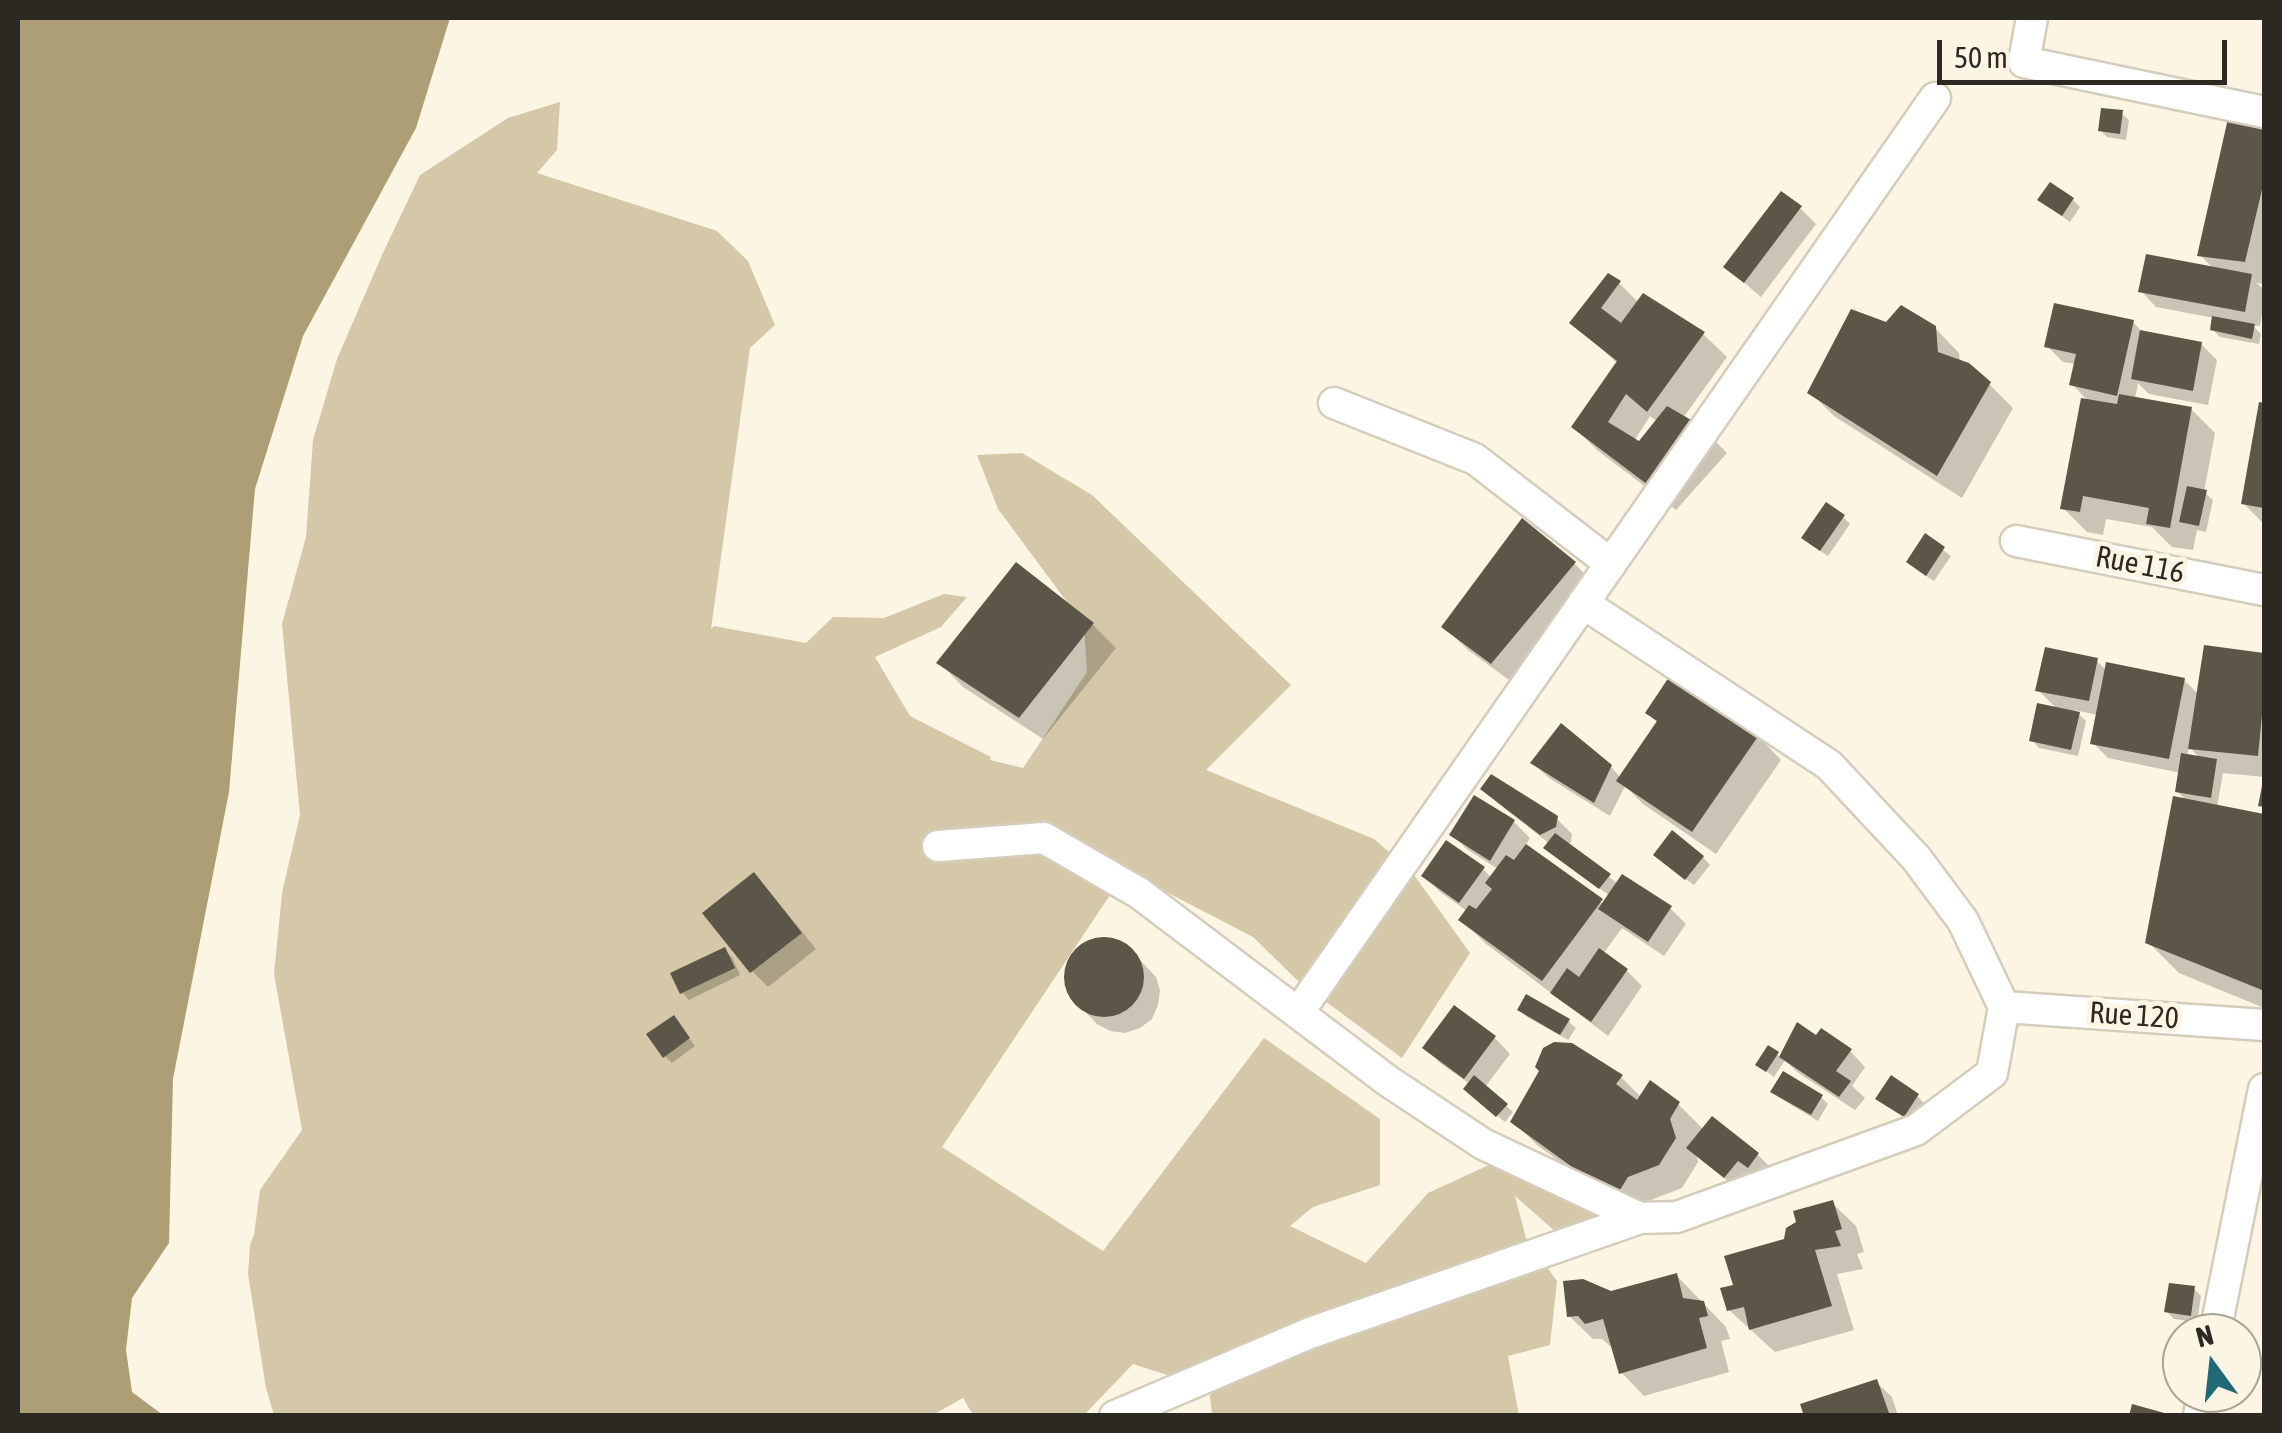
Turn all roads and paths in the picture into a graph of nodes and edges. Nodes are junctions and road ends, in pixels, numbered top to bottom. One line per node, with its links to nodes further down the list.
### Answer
1 (2032, 18): 3 (street)
2 (1935, 98): 6 (street)
3 (2264, 112)
4 (1334, 404): 6 (street)
5 (2016, 541): 7 (street, Rue 116)
6 (1610, 564): 8 (street)
7 (2264, 590)
8 (1582, 603): 10 (street); 11 (street)
9 (938, 846): 11 (street)
10 (2004, 1007): 12 (street, Rue 120); 14 (street)
11 (1298, 1013): 14 (street)
12 (2264, 1025)
13 (2264, 1089): 15 (street)
14 (1640, 1218): 16 (street)
15 (2219, 1313)
16 (1115, 1416)

